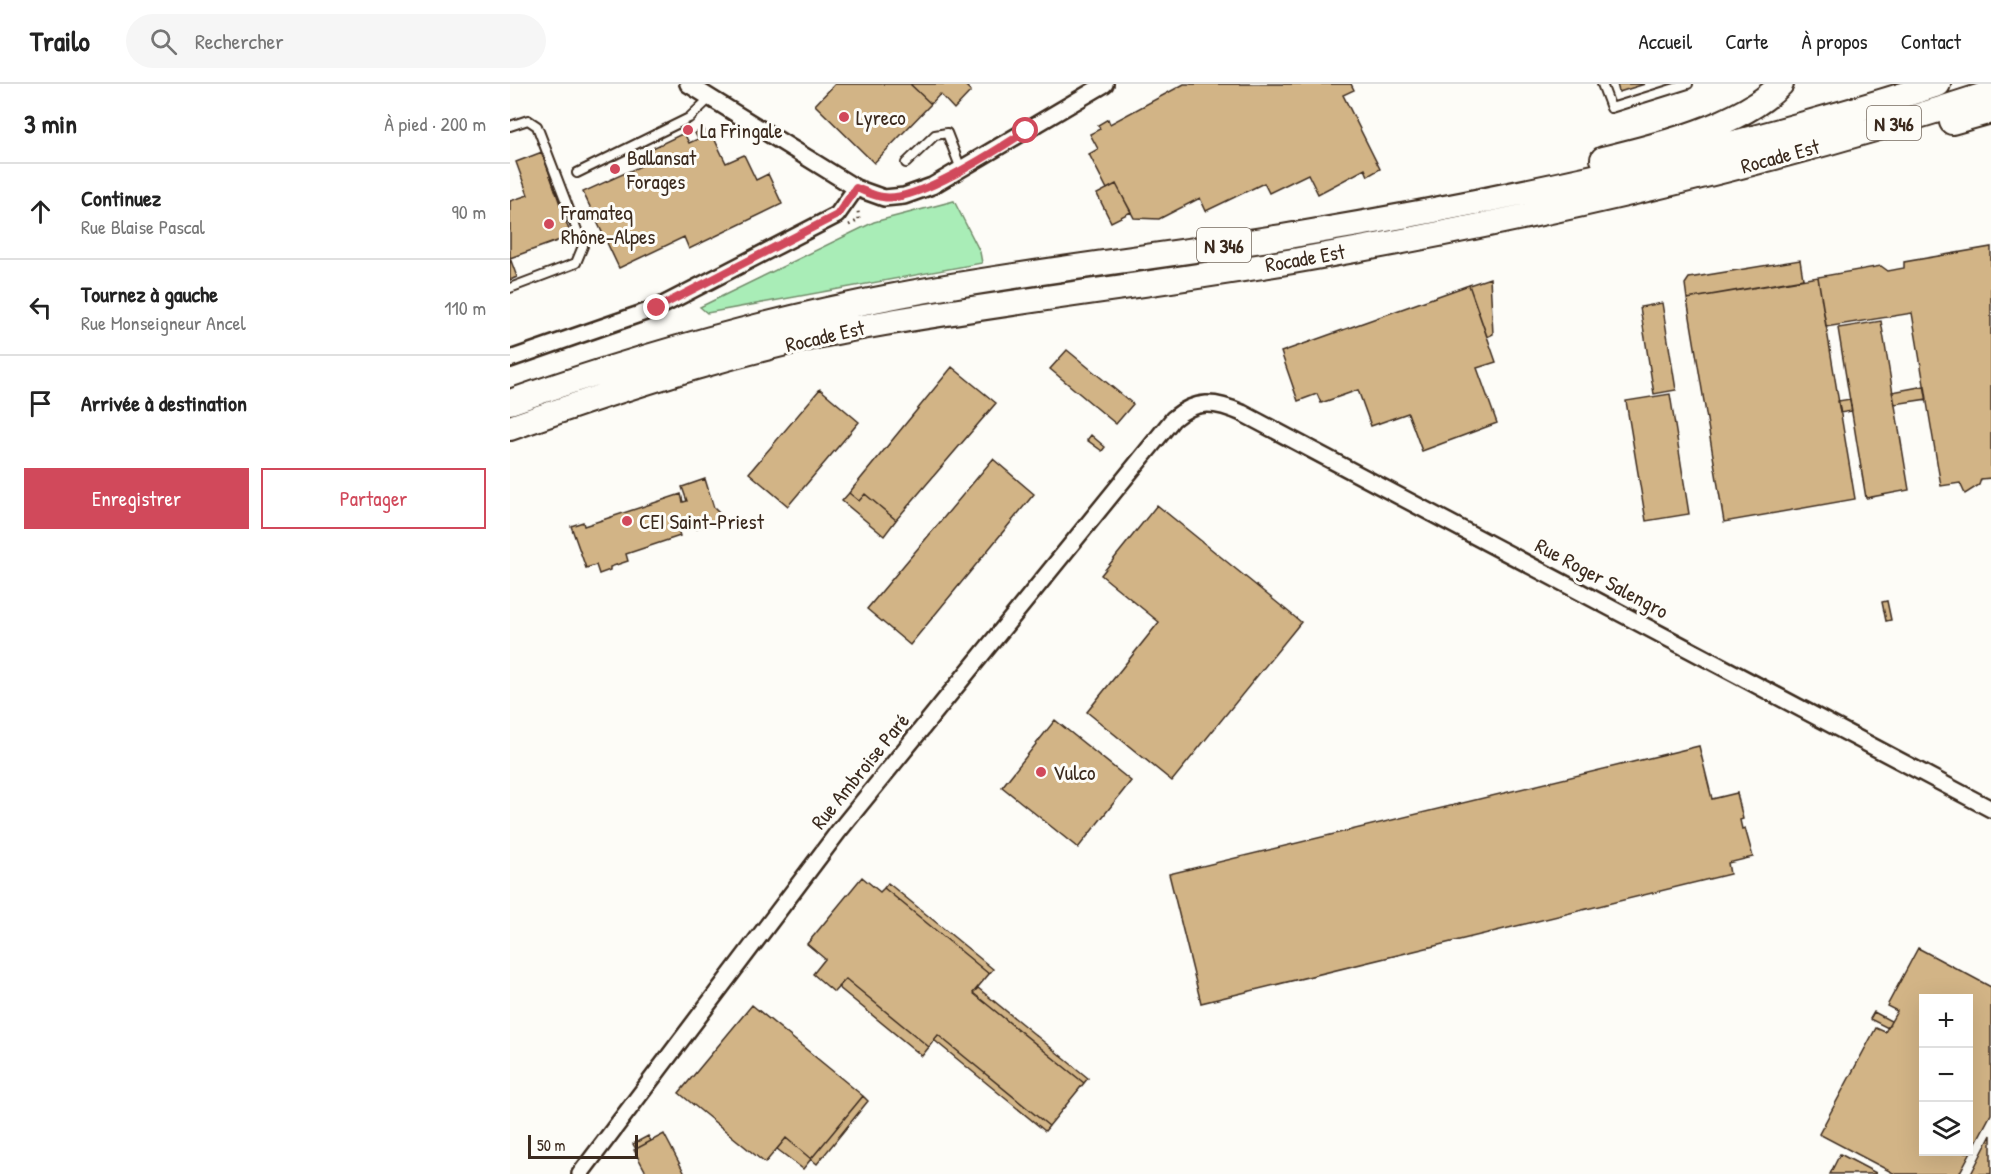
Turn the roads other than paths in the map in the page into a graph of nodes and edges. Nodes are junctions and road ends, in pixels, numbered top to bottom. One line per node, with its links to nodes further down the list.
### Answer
1 (688, 84): 8 (street)
2 (1104, 84): 13 (street)
3 (1602, 84): 4 (lane)
4 (1688, 84)
5 (1780, 84): 16 (highway)
6 (1938, 84): 16 (highway, Rocade Est / N 346)
7 (1991, 93): 11 (highway, Rocade Est / N 346)
8 (710, 98): 14 (lane); 15 (street)
9 (1991, 111): 11 (highway)
10 (510, 126): 17 (lane)
11 (1797, 152): 21 (highway, Rocade Est / N 346)
12 (906, 163): 13 (lane)
13 (962, 169): 15 (street)
14 (577, 172)
15 (856, 188): 18 (street)
16 (1441, 209): 19 (highway, Rocade Est / N 346)
17 (510, 288)
18 (510, 359)
19 (510, 402)
20 (1187, 407): 22 (street, Rue Roger Salengro); 23 (street, Rue Ambroise Paré)
21 (510, 428)
22 (1991, 809)
23 (580, 1174)

